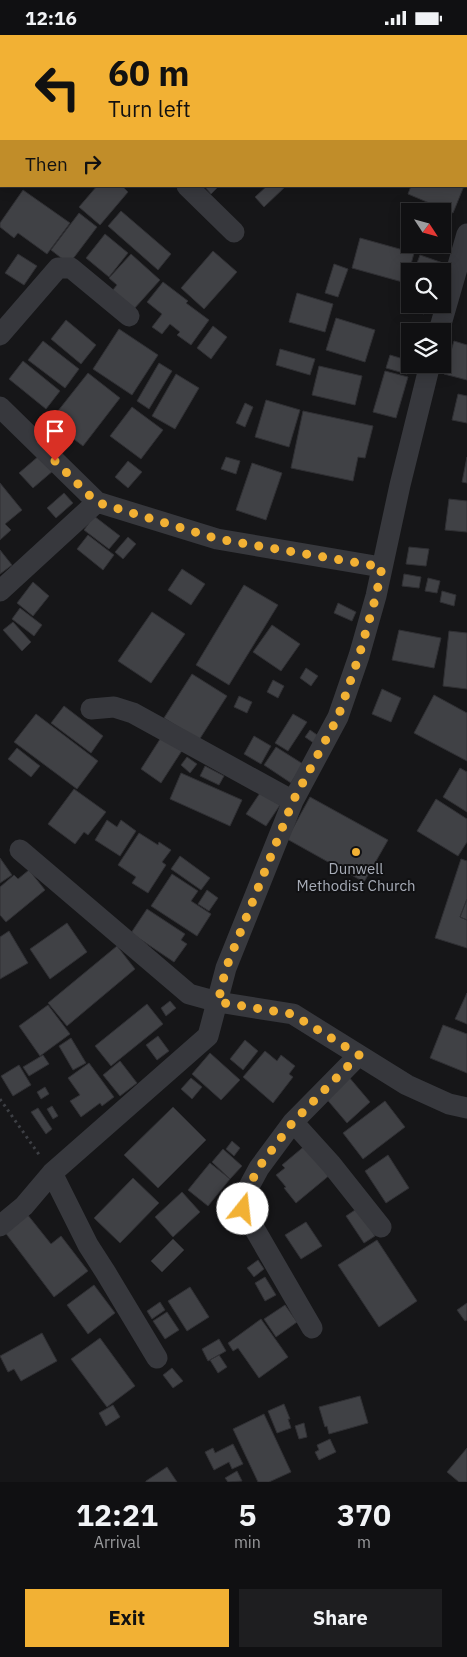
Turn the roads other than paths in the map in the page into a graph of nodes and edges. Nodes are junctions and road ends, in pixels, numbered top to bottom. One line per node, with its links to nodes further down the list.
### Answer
1 (188, 187): 2 (street)
2 (234, 232)
3 (467, 236): 5 (street)
4 (130, 316): 6 (street)
5 (441, 323)
6 (0, 335)
7 (428, 373): 10 (street)
8 (0, 407): 9 (street)
9 (96, 502): 10 (street); 11 (street)
10 (382, 567): 13 (street)
11 (0, 591)
12 (90, 709): 13 (street)
13 (293, 801): 15 (street)
14 (20, 850): 15 (street)
15 (218, 1002): 16 (street); 19 (street)
16 (359, 1055): 17 (street); 18 (street)
17 (467, 1108)
18 (293, 1122): 21 (street); 22 (street)
19 (52, 1173): 20 (street); 23 (street)
20 (0, 1226)
21 (381, 1227)
22 (312, 1327)
23 (157, 1358)

